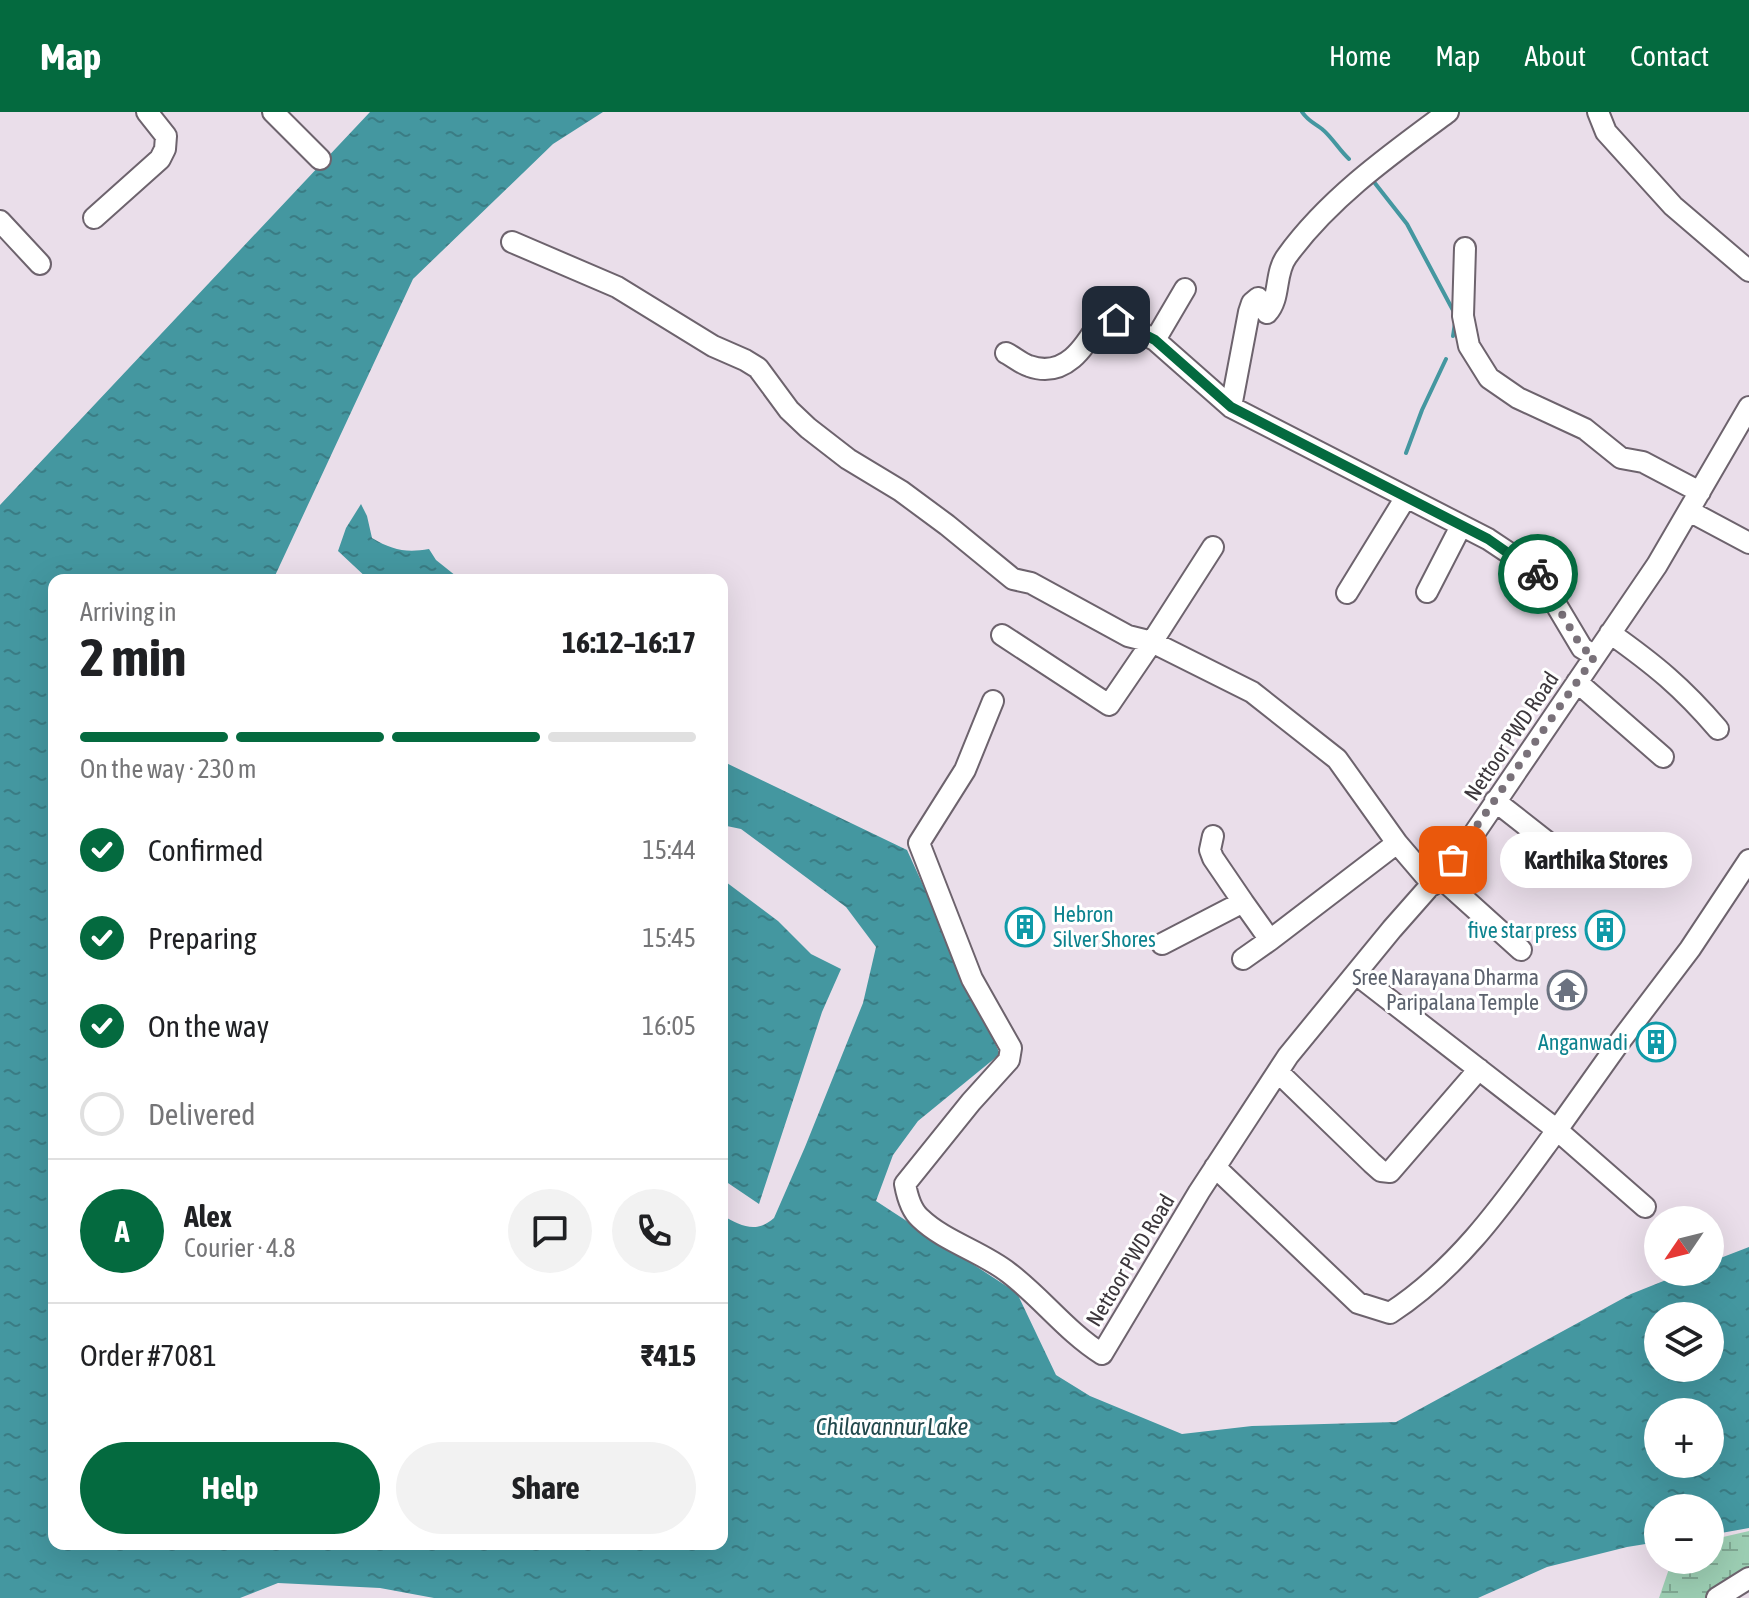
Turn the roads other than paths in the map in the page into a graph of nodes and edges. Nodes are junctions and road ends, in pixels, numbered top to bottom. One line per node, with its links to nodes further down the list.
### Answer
1 (147, 112): 6 (street)
2 (273, 112): 5 (street)
3 (1448, 112): 15 (street)
4 (1598, 112): 11 (street)
5 (320, 159)
6 (94, 218)
7 (0, 221): 10 (street)
8 (512, 242): 27 (street)
9 (1465, 248): 17 (street)
10 (40, 264)
11 (1749, 271)
12 (1185, 289): 13 (street)
13 (1155, 340): 14 (street); 15 (street)
14 (1006, 353)
15 (1231, 407): 18 (street)
16 (1749, 407): 17 (street, Nettoor PWD Road)
17 (1700, 492): 19 (street, Nettoor PWD Road)
18 (1406, 497): 20 (street); 24 (street)
19 (1689, 511): 21 (street); 25 (street, Nettoor PWD Road)
20 (1461, 526): 23 (street); 28 (street)
21 (1749, 543)
22 (1213, 547): 27 (street)
23 (1427, 592)
24 (1347, 593)
25 (1610, 633): 28 (street, Nettoor PWD Road); 31 (street)
26 (1002, 635): 27 (street)
27 (1152, 642): 35 (street)
28 (1595, 656): 29 (street, Nettoor PWD Road)
29 (1577, 682): 32 (street); 33 (street, Nettoor PWD Road)
30 (993, 701): 48 (street, Nettoor PWD Road)
31 (1718, 729)
32 (1663, 757)
33 (1495, 801): 37 (street); 38 (street, Nettoor PWD Road)
34 (1213, 836): 39 (street)
35 (1397, 843): 38 (street); 40 (street)
36 (1749, 860): 47 (street)
37 (1583, 870)
38 (1436, 881): 42 (street); 44 (street, Nettoor PWD Road)
39 (1243, 902): 40 (street); 41 (street)
40 (1270, 940): 43 (street)
41 (1162, 944)
42 (1521, 950)
43 (1243, 959)
44 (1356, 974): 45 (street); 46 (street, Nettoor PWD Road)
45 (1479, 1069): 46 (street); 47 (street)
46 (1278, 1072): 48 (street, Nettoor PWD Road)
47 (1557, 1130): 48 (street); 49 (street)
48 (1215, 1167)
49 (1644, 1206)
50 (1749, 1578): 51 (street)
51 (1717, 1598)

